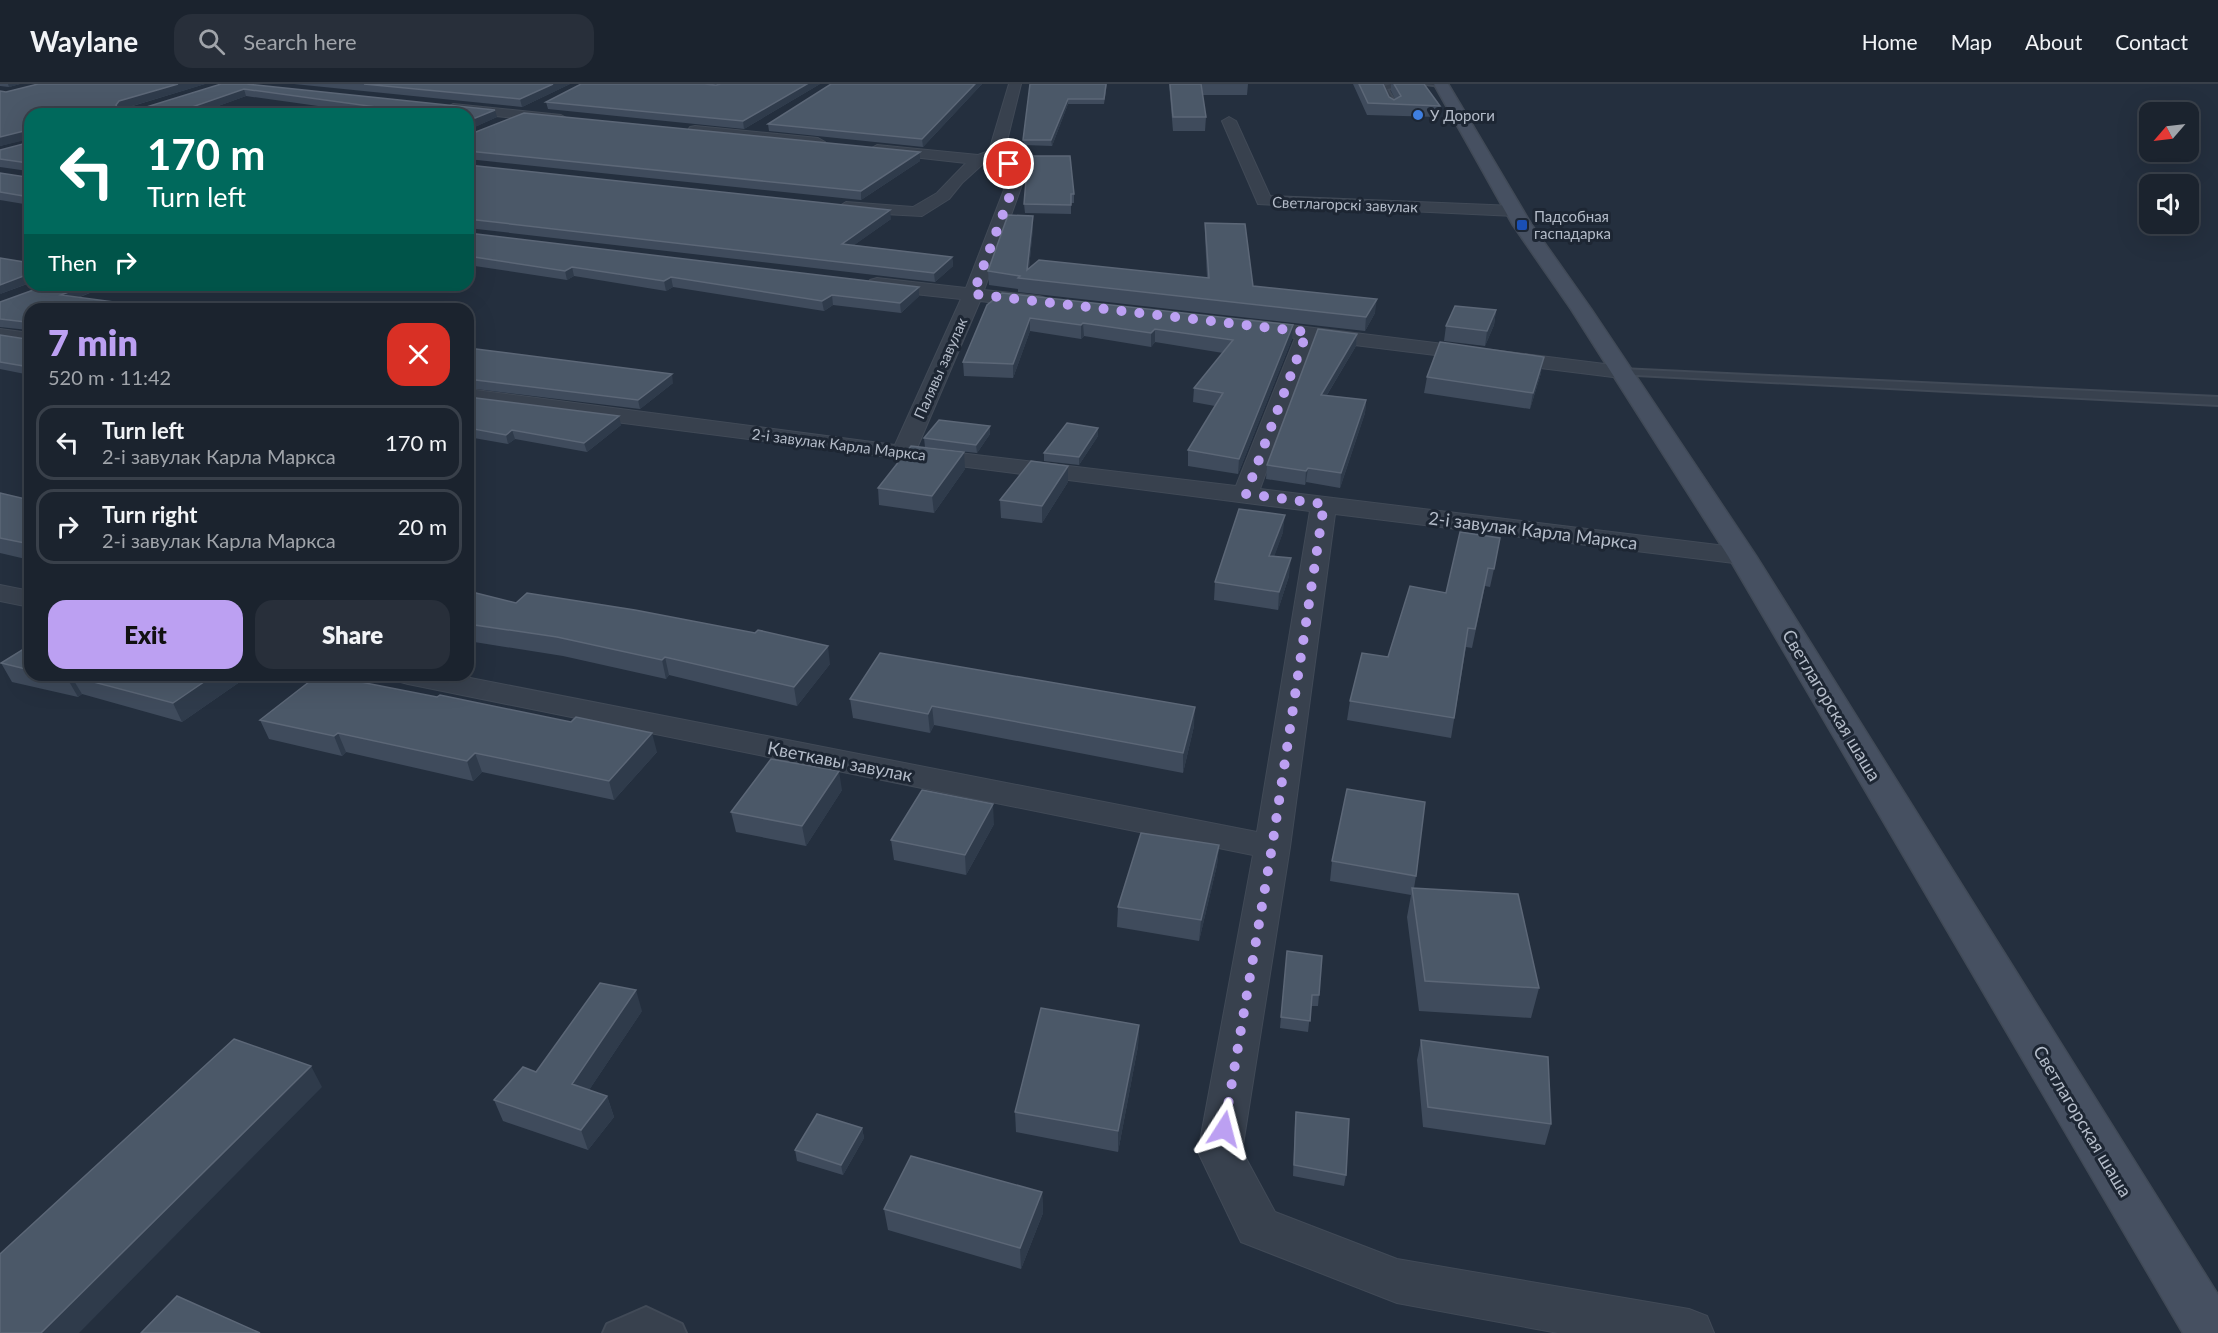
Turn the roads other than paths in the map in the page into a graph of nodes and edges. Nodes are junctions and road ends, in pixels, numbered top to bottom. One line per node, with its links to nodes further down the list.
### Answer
1 (1015, 84): 19 (street)
2 (1411, 84): 7 (lane)
3 (1428, 84): 4 (lane)
4 (1441, 84): 22 (main road, Светлагорская шаша)
5 (542, 105): 10 (street)
6 (438, 106): 8 (street)
7 (1394, 107)
8 (456, 108)
9 (474, 110): 10 (street)
10 (521, 115): 11 (street); 14 (street)
11 (578, 120)
12 (1228, 121): 22 (street, Светлагорскі завулак)
13 (773, 122): 16 (street)
14 (489, 128)
15 (680, 129): 16 (street)
16 (749, 135): 17 (street)
17 (830, 144)
18 (864, 147): 20 (street)
19 (996, 154): 20 (street); 24 (street, Палявы завулак)
20 (980, 160): 21 (street)
21 (827, 205)
22 (1515, 211): 30 (main road, Светлагорская шаша)
23 (860, 282): 24 (street)
24 (973, 294): 25 (street); 33 (street, Палявы завулак)
25 (1053, 304)
26 (1226, 323): 27 (street)
27 (1307, 332): 30 (street); 34 (street)
28 (0, 335): 29 (street)
29 (24, 338)
30 (1622, 372): 32 (lane); 36 (main road, Светлагорская шаша)
31 (474, 397): 33 (street, 2-і завулак Карла Маркса)
32 (2218, 401)
33 (903, 453): 34 (street, 2-і завулак Карла Маркса)
34 (1246, 494): 35 (street, 2-і завулак Карла Маркса)
35 (1324, 504): 36 (street, 2-і завулак Карла Маркса); 40 (street)
36 (1742, 556): 44 (main road, Светлагорская шаша)
37 (0, 593): 38 (street)
38 (24, 598)
39 (438, 681): 40 (street, Кветкавы завулак)
40 (1272, 847): 43 (street)
41 (616, 1333): 42 (lane)
42 (673, 1333)
43 (1689, 1333)
44 (2212, 1333)

